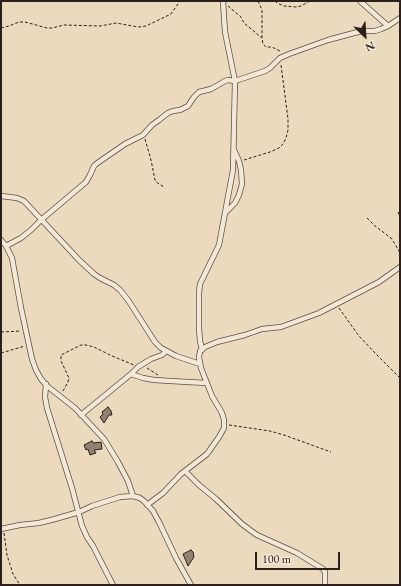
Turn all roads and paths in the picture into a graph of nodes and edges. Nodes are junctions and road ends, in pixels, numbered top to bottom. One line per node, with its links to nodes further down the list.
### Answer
1 (180, 1): 9 (path)
2 (223, 1): 10 (path); 12 (street)
3 (258, 1): 10 (path)
4 (275, 1): 5 (path)
5 (310, 1)
6 (360, 1): 8 (street)
7 (400, 18): 8 (street)
8 (388, 26): 11 (street)
9 (1, 28)
10 (262, 38): 11 (path)
11 (283, 57): 12 (street); 15 (path)
12 (235, 81): 13 (street); 14 (street)
13 (143, 135): 16 (path); 22 (street)
14 (234, 150): 15 (street); 19 (street)
15 (239, 161): 19 (street)
16 (164, 187)
17 (1, 196): 22 (street)
18 (398, 212): 20 (path)
19 (225, 213): 31 (street)
20 (400, 217)
21 (367, 218): 25 (path)
22 (41, 220): 24 (street); 32 (street)
23 (1, 240): 24 (street)
24 (6, 246): 28 (street)
25 (400, 253)
26 (400, 267): 27 (street)
27 (337, 305): 31 (street); 38 (path)
28 (26, 331): 29 (path); 30 (street)
29 (1, 332)
30 (29, 344): 33 (path); 41 (street)
31 (202, 350): 35 (street)
32 (166, 351): 34 (street); 35 (street)
33 (1, 353)
34 (144, 364): 36 (street); 39 (path)
35 (200, 364): 40 (street)
36 (138, 367): 37 (street); 42 (path)
37 (131, 374): 39 (street); 43 (street)
38 (400, 378)
39 (167, 380): 40 (street)
40 (207, 383): 44 (street)
41 (46, 384): 42 (street); 49 (street)
42 (60, 396): 43 (street)
43 (81, 415): 47 (street)
44 (224, 425): 45 (path); 46 (street)
45 (331, 452)
46 (185, 471): 48 (street); 54 (street)
47 (133, 496): 48 (street); 49 (street)
48 (147, 505): 53 (street)
49 (79, 512): 50 (street); 52 (street)
50 (2, 529): 51 (path)
51 (20, 585)
52 (113, 585)
53 (191, 585)
54 (325, 585)

